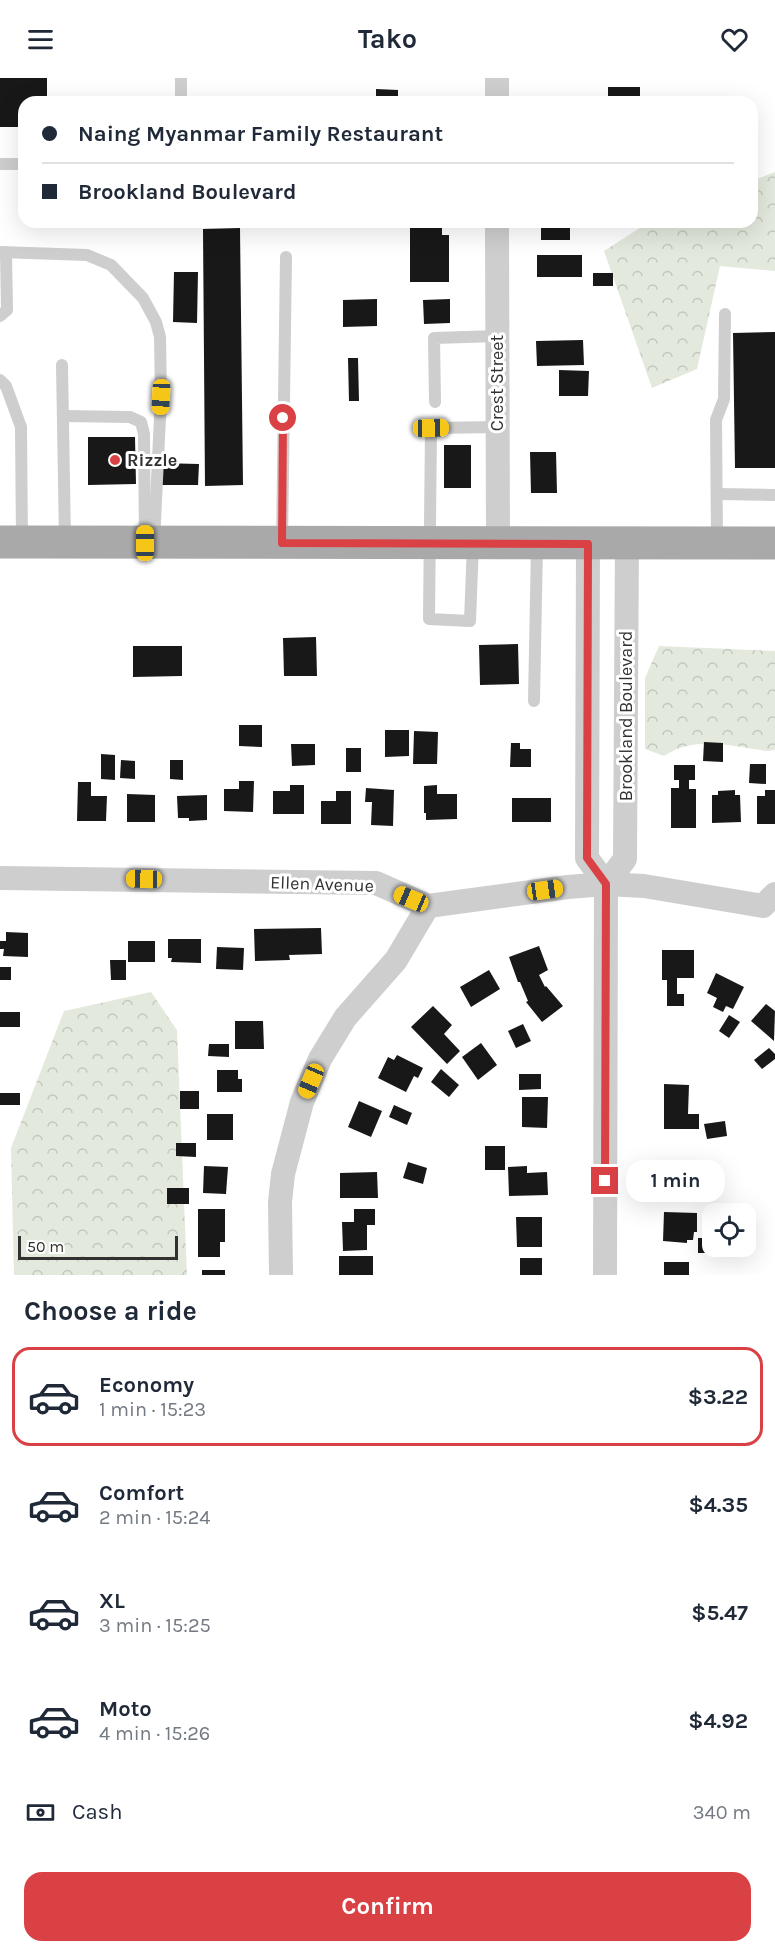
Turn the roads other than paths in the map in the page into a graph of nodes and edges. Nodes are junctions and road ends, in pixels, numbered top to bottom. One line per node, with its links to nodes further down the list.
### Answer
1 (181, 78): 3 (lane)
2 (496, 78): 4 (street)
3 (181, 96)
4 (497, 96)
5 (0, 164): 6 (lane)
6 (18, 164)
7 (497, 228): 12 (street, Crest Street)
8 (3, 252): 11 (lane); 23 (lane)
9 (286, 258): 24 (lane)
10 (725, 314): 18 (lane)
11 (0, 316)
12 (497, 336): 15 (lane); 17 (street, Crest Street)
13 (62, 365): 16 (lane)
14 (0, 380): 20 (lane)
15 (435, 402)
16 (63, 416): 21 (lane); 23 (lane)
17 (497, 427): 25 (lane); 26 (street, Crest Street)
18 (717, 494): 19 (lane); 28 (lane)
19 (775, 495)
20 (11, 542): 21 (main road)
21 (65, 542): 23 (main road)
22 (627, 542): 28 (main road); 30 (main road); 33 (street, Brookland Boulevard)
23 (149, 543): 24 (main road)
24 (282, 543): 25 (main road)
25 (429, 543): 26 (main road); 26 (lane)
26 (486, 543): 27 (main road)
27 (537, 543): 30 (main road); 31 (lane)
28 (717, 543): 29 (main road)
29 (775, 543)
30 (588, 544): 33 (street)
31 (534, 701)
32 (0, 878): 34 (street, Ellen Avenue)
33 (606, 884): 34 (street); 35 (street); 37 (street)
34 (428, 906): 36 (street)
35 (771, 906)
36 (280, 1275)
37 (605, 1275)

